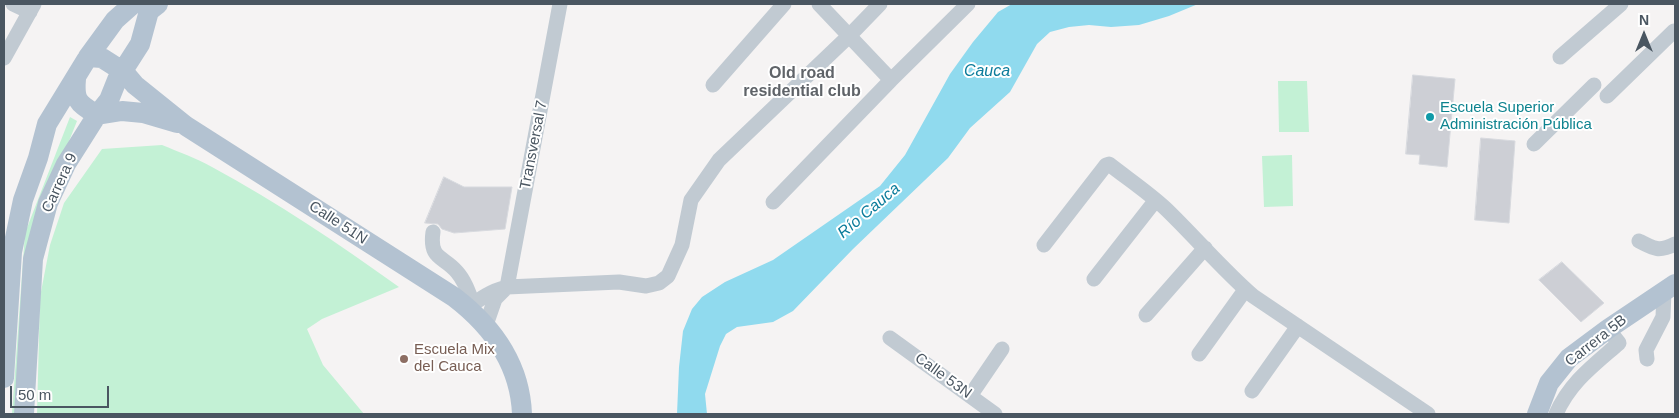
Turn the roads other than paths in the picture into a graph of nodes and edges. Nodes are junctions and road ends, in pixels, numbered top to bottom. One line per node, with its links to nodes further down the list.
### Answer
1 (13, 4): 10 (street)
2 (133, 4): 13 (main road, Carrera 9)
3 (158, 4): 17 (main road, Carrera 9)
4 (560, 4): 34 (street, Transversal 7)
5 (784, 4): 19 (street)
6 (819, 4): 12 (street)
7 (880, 4): 12 (street)
8 (968, 4): 18 (street)
9 (1621, 4): 14 (street)
10 (32, 8): 15 (street)
11 (1674, 31): 21 (street)
12 (850, 35): 18 (street); 34 (street)
13 (88, 57): 16 (main road, Carrera 9); 17 (main road, Calle 51N)
14 (1560, 57)
15 (4, 58)
16 (76, 79): 23 (main road); 46 (main road, Carrera 9)
17 (129, 79): 22 (main road); 23 (main road, Carrera 9); 24 (main road, Calle 51N)
18 (891, 80): 27 (street)
19 (713, 85)
20 (1594, 85): 25 (street)
21 (1607, 96)
22 (122, 111): 23 (main road, Calle 51N); 24 (main road, Calle 51N)
23 (97, 115): 49 (main road, Carrera 9)
24 (186, 126): 37 (main road, Calle 51N)
25 (1534, 144)
26 (1156, 201): 31 (street); 32 (street); 33 (street)
27 (773, 202)
28 (432, 232): 37 (street)
29 (1639, 241): 30 (street)
30 (1675, 244)
31 (1044, 245)
32 (1205, 248): 36 (street); 38 (street)
33 (1094, 279)
34 (507, 287): 37 (street); 39 (street)
35 (1670, 288): 41 (main road, Carrera 5B); 45 (street)
36 (1245, 290): 40 (street); 44 (street)
37 (471, 306): 39 (main road, Calle 51N)
38 (1146, 315)
39 (486, 325): 50 (main road, Calle 51N)
40 (1298, 326): 47 (street); 52 (street)
41 (1608, 329): 53 (main road, Carrera 5B); 54 (street)
42 (890, 338): 48 (street, Calle 53N)
43 (1002, 349): 48 (street)
44 (1199, 354)
45 (1646, 359)
46 (4, 378)
47 (1252, 391)
48 (970, 396): 51 (street, Calle 53N)
49 (24, 414)
50 (522, 414)
51 (995, 414)
52 (1428, 414)
53 (1537, 414)
54 (1556, 414)

